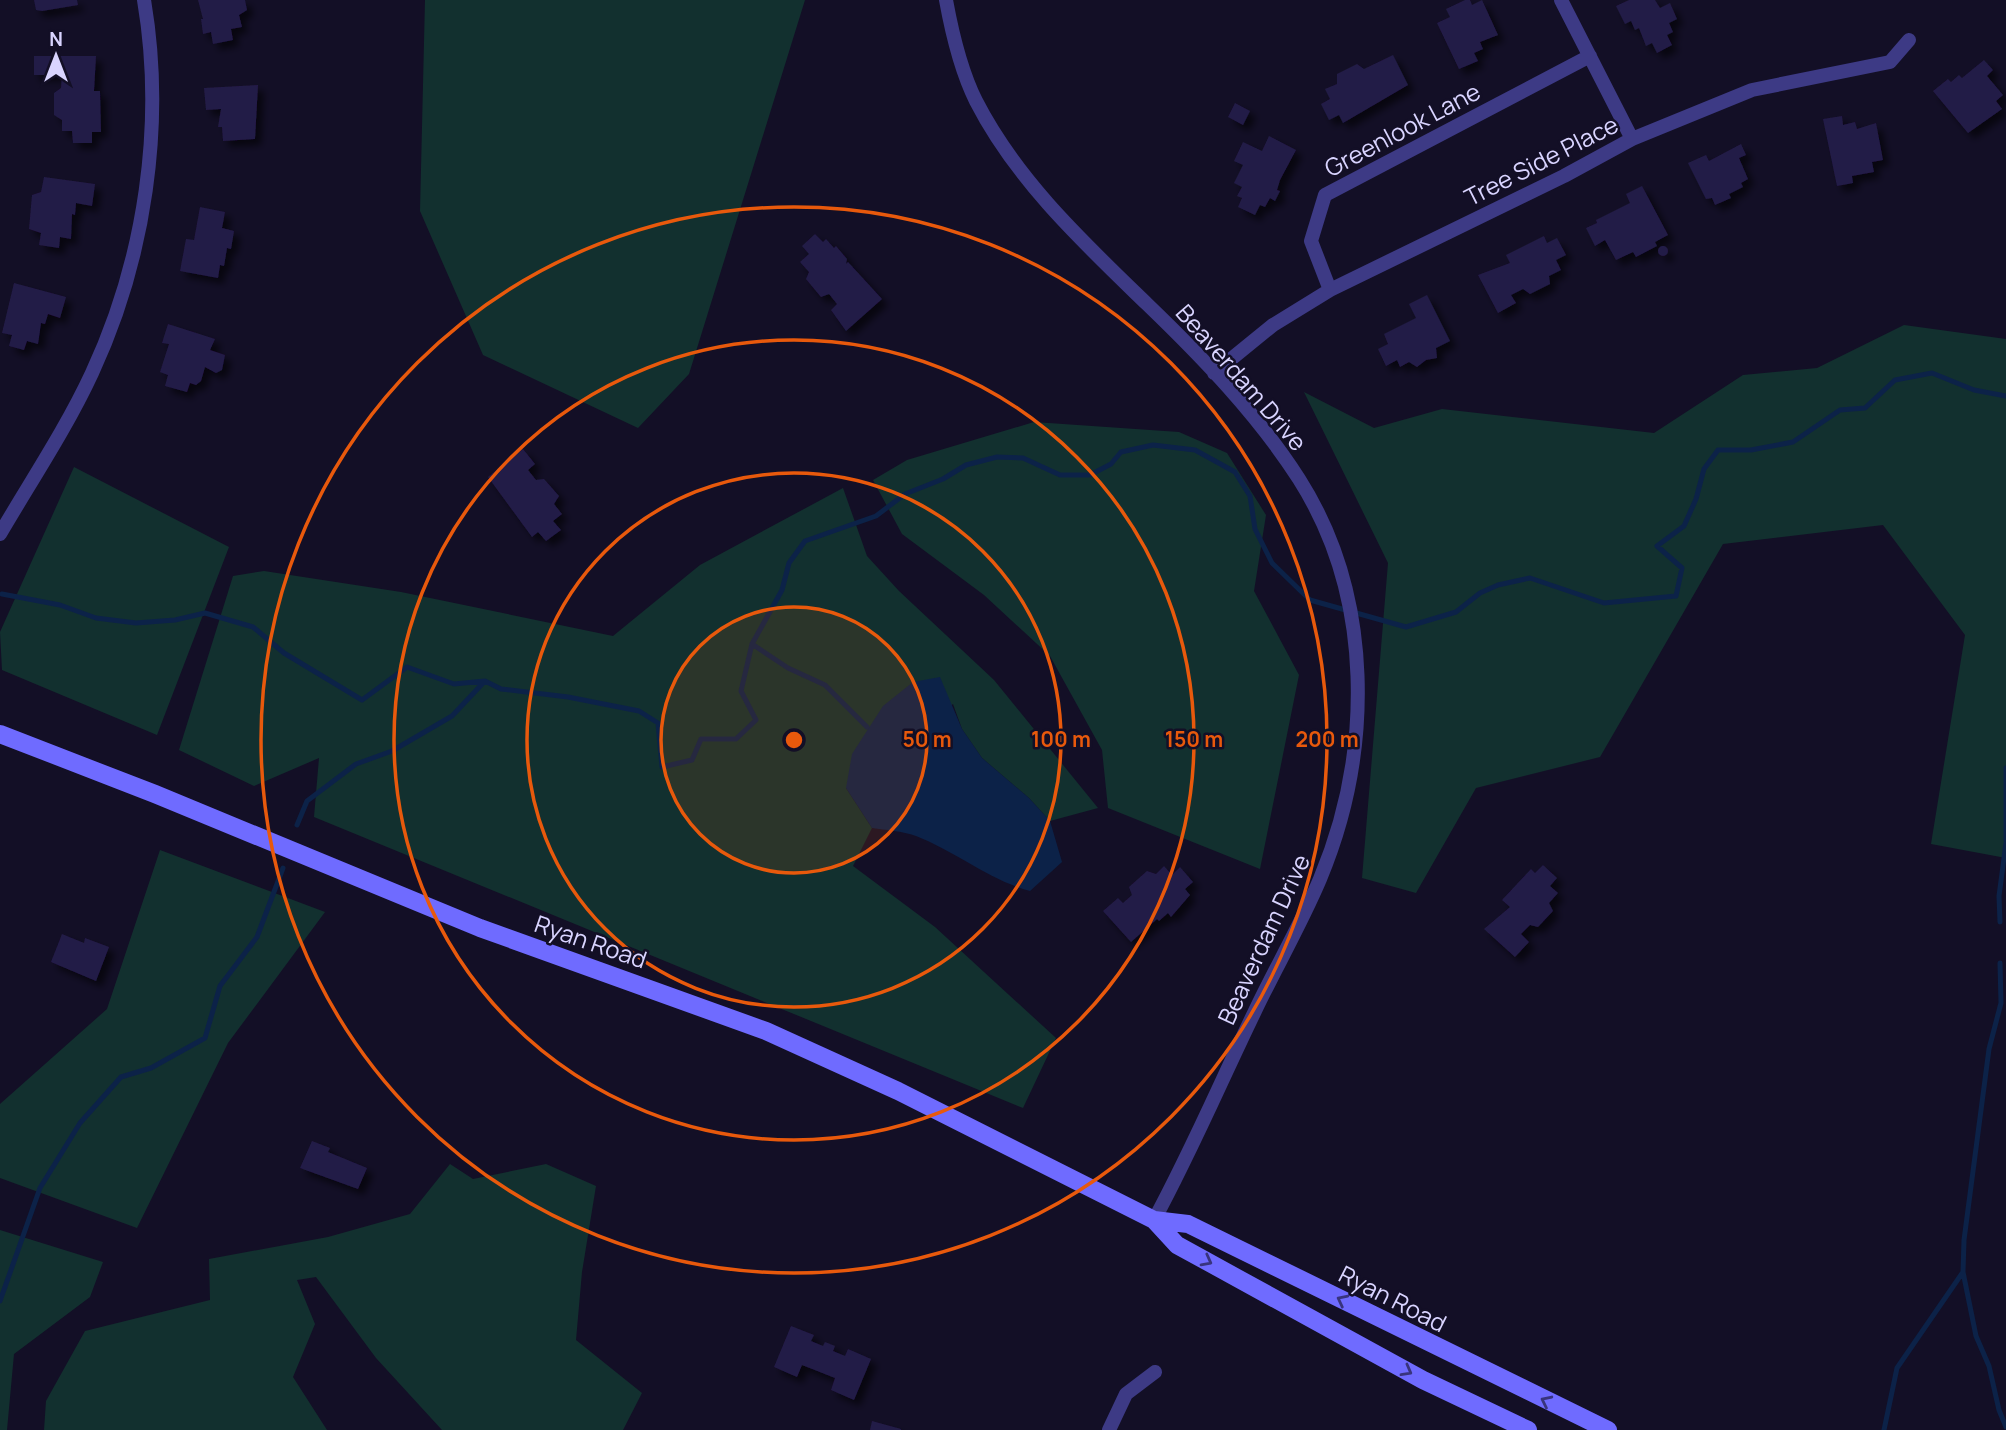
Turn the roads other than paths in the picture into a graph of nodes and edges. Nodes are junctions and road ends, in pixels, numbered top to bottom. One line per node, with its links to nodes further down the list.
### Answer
1 (144, 0): 9 (street)
2 (946, 0): 8 (street, Beaverdam Drive)
3 (1560, 0): 5 (street)
4 (1909, 40): 6 (street, Tree Side Place)
5 (1590, 56): 6 (street); 7 (street, Greenlook Lane)
6 (1632, 139): 7 (street, Tree Side Place)
7 (1330, 290): 8 (street, Tree Side Place)
8 (1214, 373): 11 (street, Beaverdam Drive)
9 (0, 534)
10 (0, 734): 11 (main road, Ryan Road)
11 (1154, 1220): 14 (main road, Ryan Road, one-way to 14); 15 (main road, Ryan Road, one-way to 11)
12 (1155, 1373): 13 (street)
13 (1109, 1430)
14 (1528, 1430)
15 (1608, 1430)

